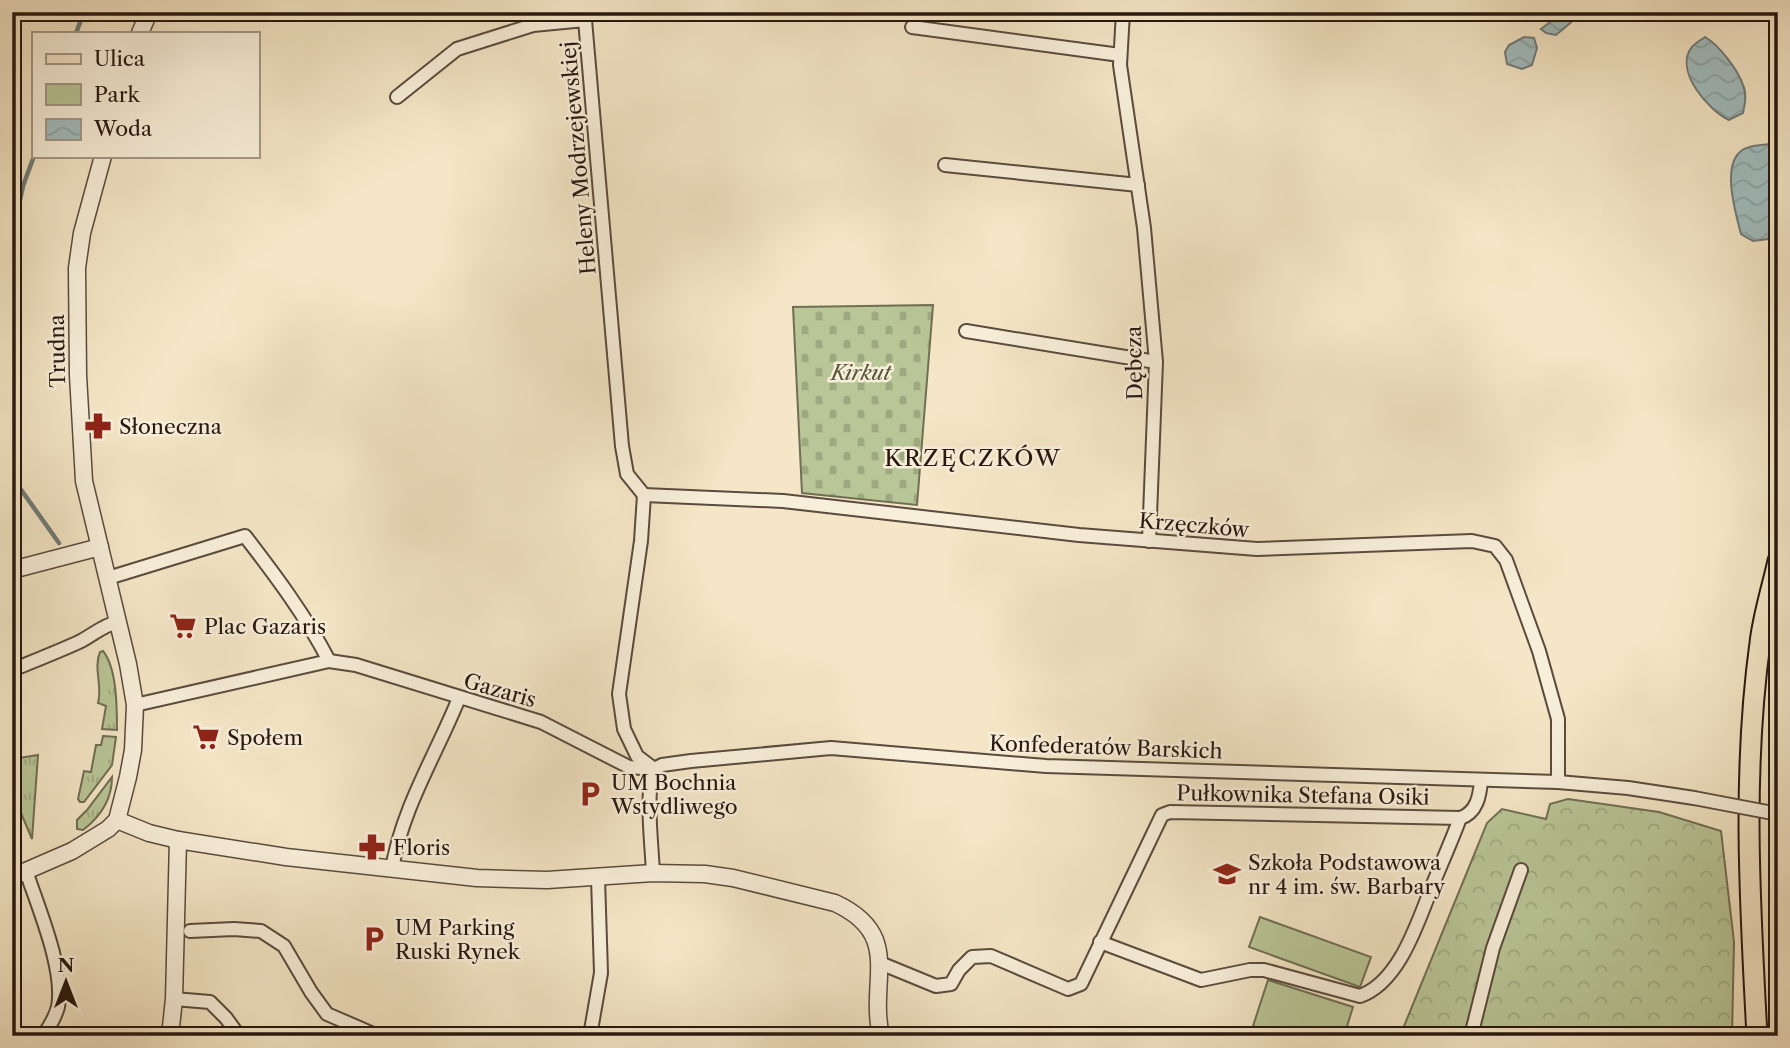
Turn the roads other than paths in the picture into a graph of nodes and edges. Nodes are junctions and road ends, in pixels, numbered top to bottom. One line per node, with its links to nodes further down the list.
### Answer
1 (149, 12): 4 (street)
2 (1124, 12): 5 (street, Dębcza)
3 (912, 27): 5 (street)
4 (140, 32)
5 (1121, 54): 9 (street, Dębcza)
6 (397, 97): 12 (street, Heleny Modrzejewskiej)
7 (102, 158): 14 (street, Trudna)
8 (945, 165): 9 (street)
9 (1138, 186): 11 (street, Dębcza)
10 (966, 331): 11 (street)
11 (1156, 362): 13 (street, Dębcza)
12 (644, 495): 13 (street, Krzęczków); 23 (street)
13 (1149, 541): 25 (street, Krzęczków)
14 (100, 547): 16 (street); 17 (street, Trudna)
15 (1778, 561): 46 (main road)
16 (12, 570)
17 (108, 578): 18 (street, Trudna); 19 (street)
18 (118, 622): 20 (street); 22 (street, Trudna)
19 (329, 661): 21 (street, Gazaris); 22 (street)
20 (12, 670)
21 (459, 698): 23 (street, Gazaris); 30 (street)
22 (135, 705): 28 (street, Trudna)
23 (654, 769): 24 (street, Konfederatów Barskich); 32 (street)
24 (1481, 780): 25 (street, Konfederatów Barskich); 27 (street, Pułkownika Stefana Osiki)
25 (1558, 782): 26 (street, Konfederatów Barskich, bridge)
26 (1778, 814)
27 (1460, 818): 36 (street, Pułkownika Stefana Osiki); 36 (street, Pułkownika Stefana Osiki)
28 (117, 820): 29 (street); 33 (street)
29 (178, 840): 30 (street); 38 (street)
30 (392, 869): 34 (street)
31 (1521, 870): 45 (street)
32 (653, 873): 34 (street); 37 (street)
33 (19, 874): 39 (street)
34 (598, 878): 43 (street)
35 (190, 931): 42 (street)
36 (1100, 942): 37 (street, Pułkownika Stefana Osiki)
37 (880, 963): 44 (street)
38 (174, 999): 40 (street); 41 (street)
39 (43, 1036)
40 (170, 1036)
41 (239, 1036)
42 (378, 1036)
43 (590, 1036)
44 (881, 1036)
45 (1471, 1036)
46 (1757, 1036)

